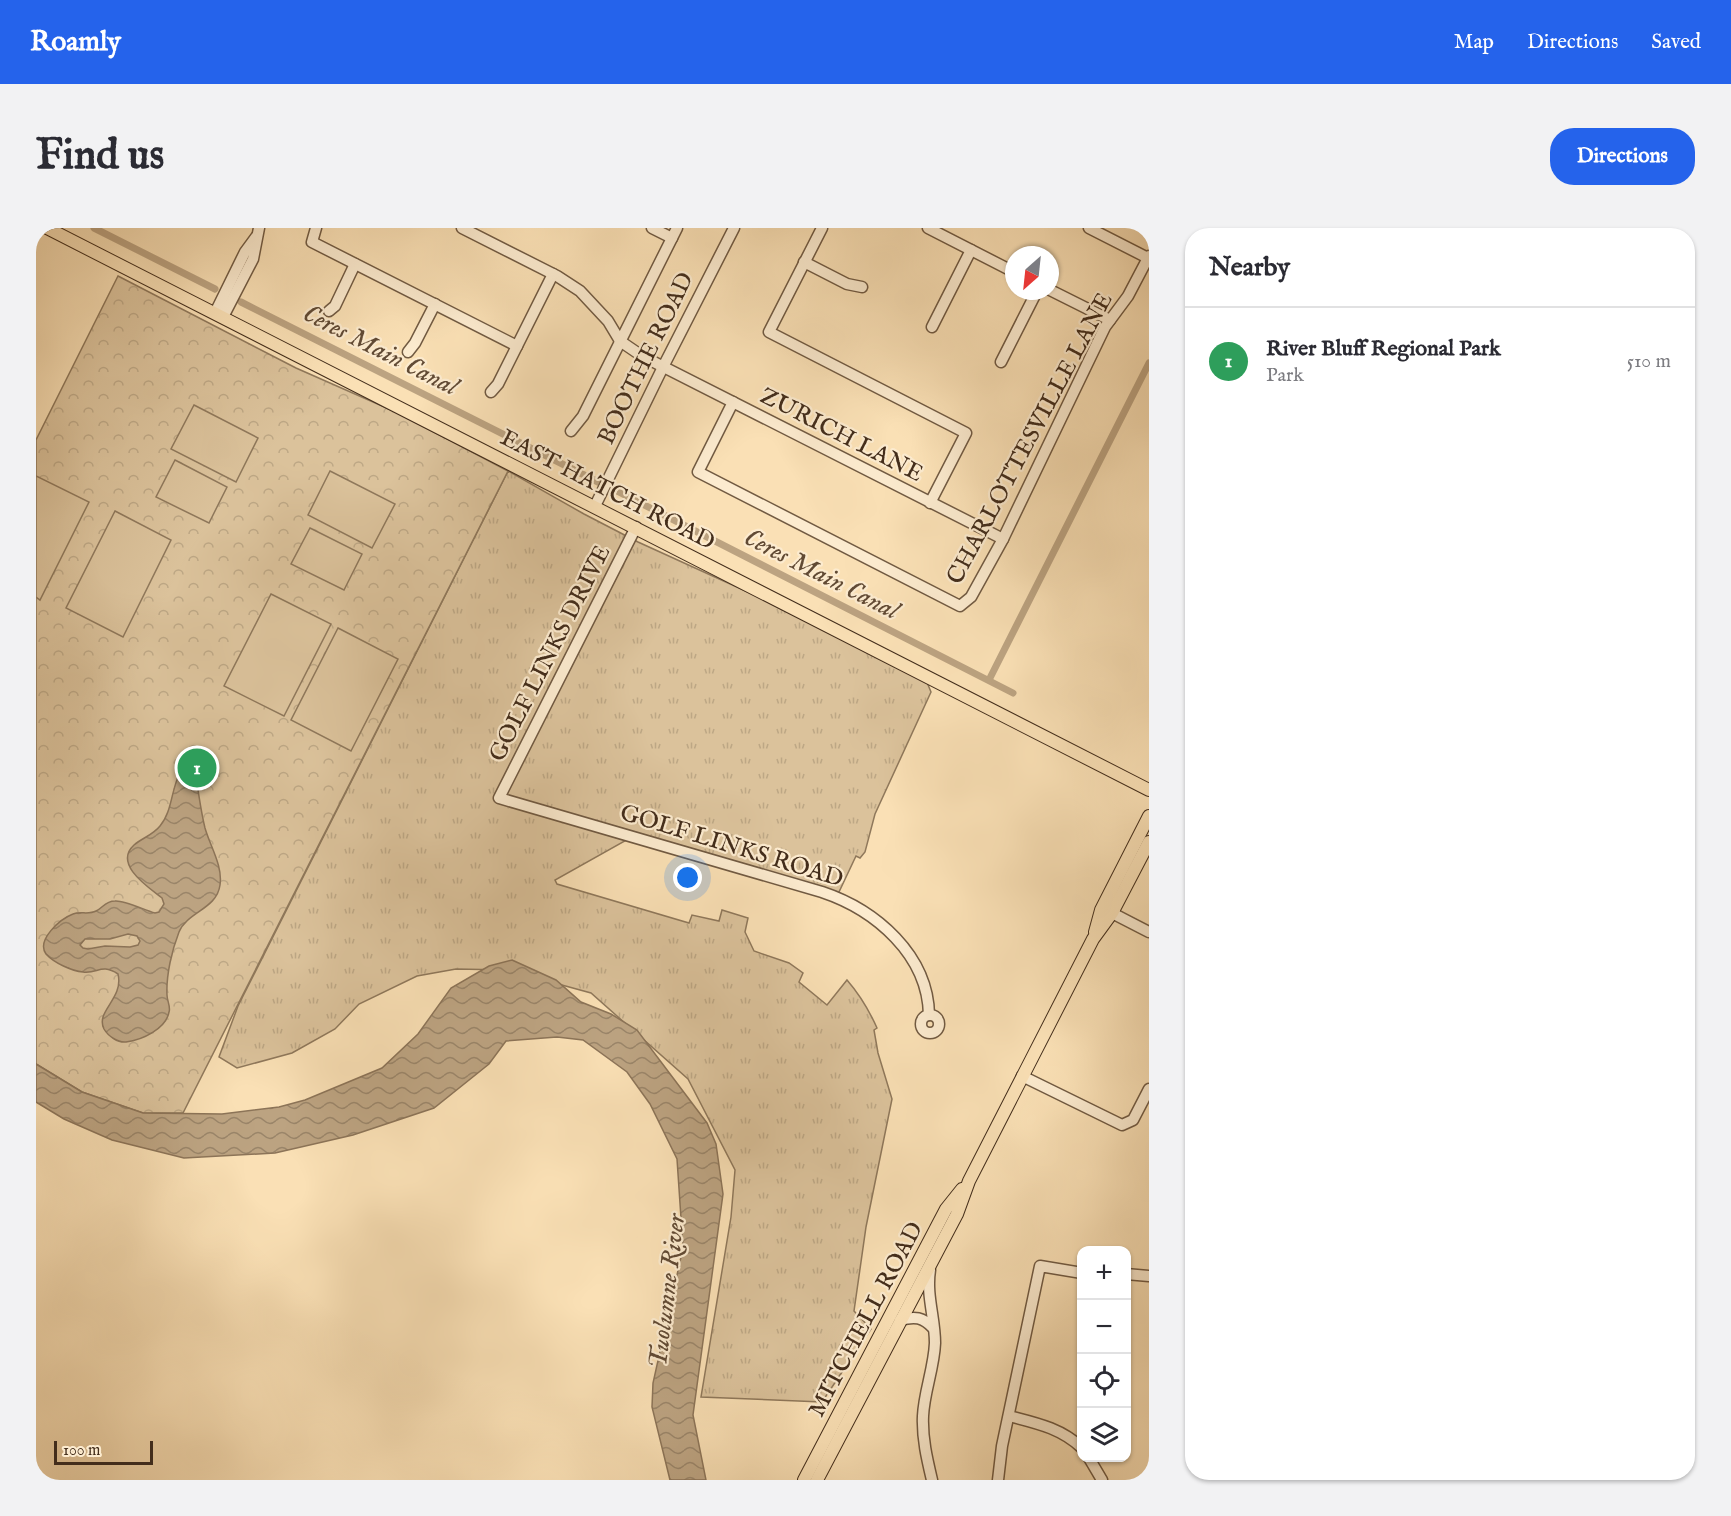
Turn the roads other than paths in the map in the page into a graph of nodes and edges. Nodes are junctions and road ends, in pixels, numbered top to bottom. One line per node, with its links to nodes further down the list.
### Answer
1 (47, 228): 22 (main road, EAST HATCH ROAD)
2 (316, 228): 14 (street)
3 (462, 228): 16 (street, ZURICH LANE)
4 (652, 228): 10 (street)
5 (734, 228): 29 (street, BOOTHE ROAD)
6 (822, 228): 13 (street)
7 (928, 228): 11 (street)
8 (1089, 228): 12 (street)
9 (258, 231): 22 (street)
10 (674, 233): 25 (street)
11 (971, 250): 15 (street); 24 (street)
12 (1148, 257): 23 (street, CHARLOTTESVILLE LANE)
13 (804, 262): 17 (street); 33 (street)
14 (355, 264): 20 (street); 21 (street)
15 (1005, 267)
16 (553, 274): 25 (street, ZURICH LANE); 26 (street)
17 (862, 287)
18 (1059, 294): 23 (street)
19 (1033, 300): 28 (street)
20 (435, 304): 26 (street); 27 (street)
21 (329, 311)
22 (219, 315): 34 (main road, EAST HATCH ROAD)
23 (1110, 320): 36 (street, CHARLOTTESVILLE LANE)
24 (932, 327)
25 (620, 340): 29 (street, ZURICH LANE); 32 (street)
26 (517, 345): 30 (street)
27 (408, 352)
28 (1001, 362)
29 (663, 367): 31 (street, ZURICH LANE); 34 (street, BOOTHE ROAD)
30 (491, 392)
31 (733, 402): 33 (street, ZURICH LANE); 36 (street, CHARLOTTESVILLE LANE)
32 (571, 431)
33 (930, 503): 36 (street, ZURICH LANE)
34 (595, 506): 35 (main road, EAST HATCH ROAD)
35 (636, 527): 37 (main road, EAST HATCH ROAD); 38 (street, GOLF LINKS DRIVE)
36 (1003, 539)
37 (1149, 790)
38 (498, 798): 44 (street, GOLF LINKS ROAD)
39 (1149, 816): 43 (main road, MITCHELL ROAD)
40 (1149, 842): 41 (main road, MITCHELL ROAD)
41 (1112, 913): 42 (street); 43 (main road, MITCHELL ROAD)
42 (1149, 932)
43 (1093, 939): 45 (main road, MITCHELL ROAD)
44 (930, 1015)
45 (1022, 1076): 46 (street); 47 (main road, MITCHELL ROAD)
46 (1149, 1089)
47 (969, 1181): 48 (main road, MITCHELL ROAD); 56 (main road, MITCHELL ROAD)
48 (930, 1265): 52 (main road, MITCHELL ROAD); 53 (street)
49 (1077, 1273): 54 (street)
50 (1131, 1274): 51 (street)
51 (1149, 1276)
52 (900, 1320): 53 (street); 56 (main road, MITCHELL ROAD)
53 (933, 1328): 60 (street)
54 (1009, 1416): 55 (street); 61 (street)
55 (1077, 1444)
56 (822, 1457): 58 (main road, MITCHELL ROAD); 59 (main road, MITCHELL ROAD)
57 (1091, 1462): 62 (street)
58 (804, 1480)
59 (817, 1480)
60 (932, 1480)
61 (998, 1480)
62 (1102, 1480)

